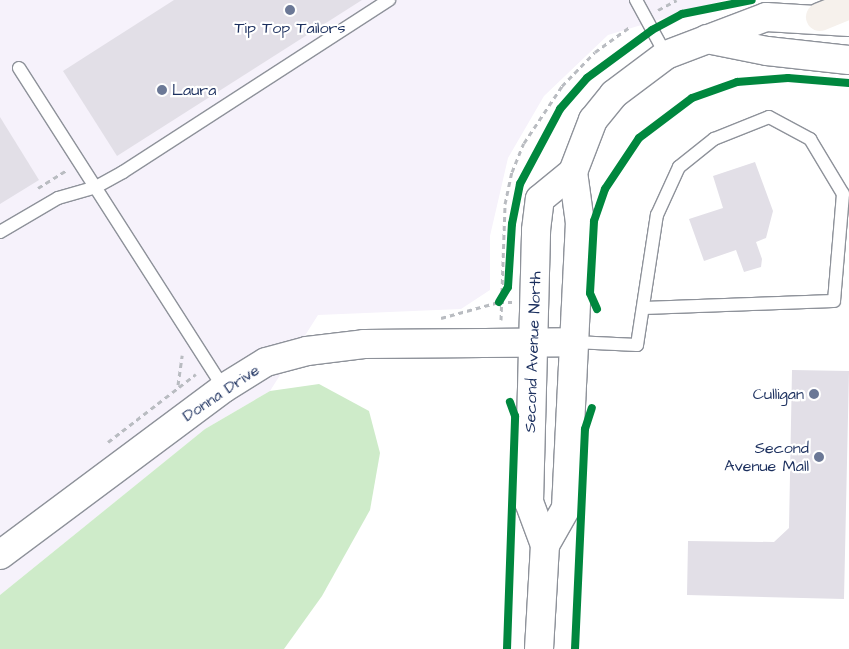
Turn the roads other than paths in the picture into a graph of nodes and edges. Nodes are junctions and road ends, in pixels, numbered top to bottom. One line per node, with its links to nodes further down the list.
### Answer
1 (389, 0): 11 (lane)
2 (636, 0): 7 (lane)
3 (849, 5): 4 (main road)
4 (820, 17): 5 (main road, Second Avenue North); 6 (main road, Second Avenue North)
5 (849, 22)
6 (706, 38): 7 (main road, Second Avenue North); 8 (main road)
7 (666, 55): 10 (main road, Second Avenue North)
8 (849, 60)
9 (20, 68): 11 (lane)
10 (573, 172): 14 (main road, Second Avenue North); 15 (main road, Second Avenue North)
11 (96, 187): 12 (lane); 16 (lane)
12 (0, 232)
13 (643, 308): 13 (lane); 15 (lane)
14 (532, 341): 15 (main road, Donna Drive); 16 (main road, Donna Drive); 17 (main road, Second Avenue North)
15 (574, 342): 17 (main road, Second Avenue North)
16 (224, 388): 18 (main road, Donna Drive)
17 (544, 545): 19 (main road, Second Avenue North)
18 (0, 555)
19 (540, 649)

